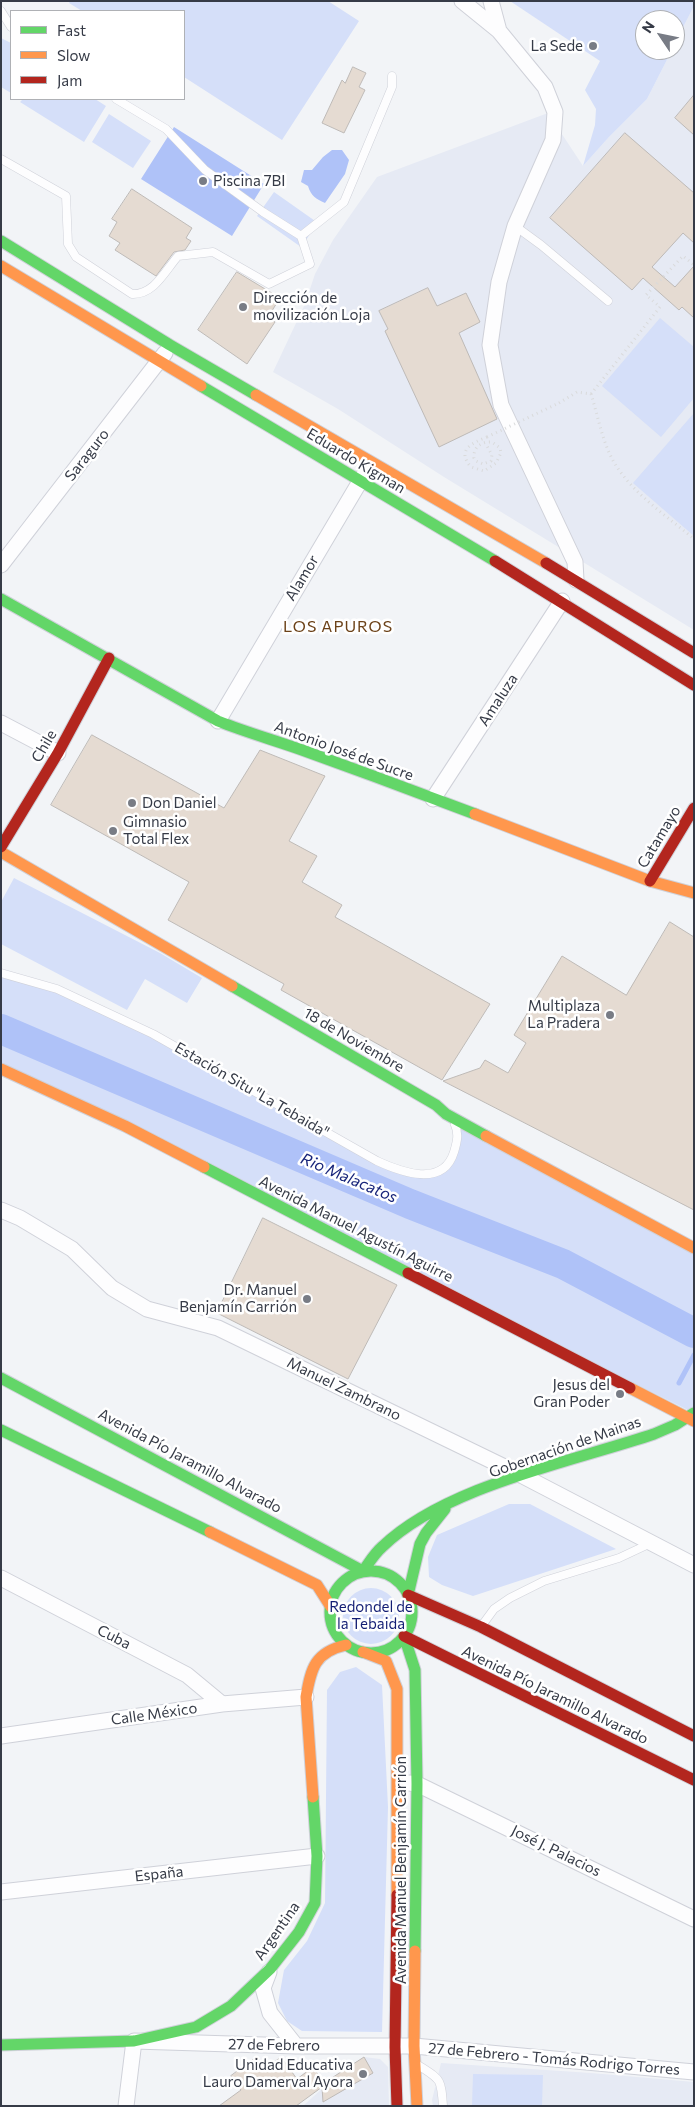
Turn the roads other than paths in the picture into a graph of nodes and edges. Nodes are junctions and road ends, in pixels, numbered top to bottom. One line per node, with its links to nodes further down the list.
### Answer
1 (462, 1): 5 (street)
2 (491, 1): 5 (street)
3 (1, 11): 4 (lane)
4 (10, 26)
5 (499, 31): 9 (street)
6 (392, 76): 10 (lane)
7 (118, 100): 10 (lane)
8 (1, 159): 10 (lane)
9 (515, 226): 13 (lane); 19 (street)
10 (301, 236)
11 (1, 241): 14 (street, Eduardo Kigman)
12 (1, 266): 15 (street, Eduardo Kigman)
13 (608, 302)
14 (170, 345): 15 (street, Saraguro); 16 (street, Eduardo Kigman)
15 (159, 362): 17 (street, Eduardo Kigman); 18 (street, Saraguro)
16 (372, 462): 17 (street, Alamor); 19 (street, Eduardo Kigman)
17 (360, 480): 21 (street, Eduardo Kigman); 25 (street, Alamor)
18 (1, 565)
19 (576, 580): 21 (street); 22 (street, Eduardo Kigman)
20 (1, 598): 23 (street, Antonio José de Sucre)
21 (562, 602): 24 (street, Eduardo Kigman); 28 (street, Amaluza)
22 (694, 653)
23 (109, 658): 25 (street, Antonio José de Sucre); 27 (street, Chile)
24 (694, 685)
25 (218, 721): 28 (street, Antonio José de Sucre)
26 (1, 722): 27 (street)
27 (58, 753): 30 (street, Chile)
28 (433, 799): 32 (street, Antonio José de Sucre)
29 (694, 808): 32 (street, Catamayo)
30 (1, 847)
31 (1, 852): 36 (street, 18 de Noviembre)
32 (650, 881): 33 (street, Antonio José de Sucre)
33 (694, 893)
34 (1, 973): 36 (lane, Estación Situ "La Tebaida")
35 (1, 1068): 40 (street, Avenida Manuel Agustín Aguirre)
36 (446, 1114): 38 (street, 18 de Noviembre)
37 (1, 1210): 42 (street, Manuel Zambrano)
38 (694, 1248)
39 (1, 1378): 46 (street, Avenida Pío Jaramillo Alvarado)
40 (692, 1417): 42 (street, Gobernación de Mainas)
41 (1, 1430): 49 (street)
42 (523, 1476): 43 (street, Gobernación de Mainas); 44 (street, Manuel Zambrano)
43 (450, 1503): 46 (street, Gobernación de Mainas); 48 (street)
44 (651, 1543): 45 (street, Manuel Zambrano); 50 (lane)
45 (694, 1565)
46 (363, 1570): 48 (street); 49 (street)
47 (1, 1578): 55 (street, Cuba)
48 (408, 1595): 50 (street, Avenida Pío Jaramillo Alvarado); 51 (street)
49 (331, 1607): 52 (street)
50 (481, 1627): 57 (street, Avenida Pío Jaramillo Alvarado)
51 (404, 1636): 53 (street); 58 (street, Avenida Pío Jaramillo Alvarado); 60 (street, Avenida Manuel Benjamín Carrión)
52 (346, 1644): 53 (street); 54 (street, Argentina)
53 (364, 1652): 59 (street, Avenida Manuel Benjamín Carrión)
54 (306, 1696): 55 (street, Calle México); 61 (street, Argentina)
55 (222, 1704): 56 (street, Calle México)
56 (1, 1736)
57 (694, 1736)
58 (694, 1780)
59 (398, 1782): 60 (street, José J. Palacios); 69 (street, Avenida Manuel Benjamín Carrión)
60 (417, 1784): 63 (street, José J. Palacios); 68 (street, Avenida Manuel Benjamín Carrión)
61 (317, 1856): 62 (street, España); 64 (street, Argentina)
62 (1, 1892)
63 (694, 1918)
64 (270, 1969): 65 (street, Argentina); 67 (street)
65 (134, 2041): 66 (street, Argentina); 67 (street, 27 de Febrero); 72 (street)
66 (1, 2045)
67 (296, 2046): 69 (street, 27 de Febrero)
68 (414, 2046): 69 (street, 27 de Febrero); 70 (street, Avenida Manuel Benjamín Carrión); 71 (street, 27 de Febrero - Tomás Rodrigo Torres)
69 (395, 2047): 73 (street, Avenida Manuel Benjamín Carrión)
70 (416, 2064): 74 (street, Avenida Manuel Benjamín Carrión); 75 (lane)
71 (694, 2072)
72 (126, 2106)
73 (397, 2106)
74 (417, 2106)
75 (442, 2106)

